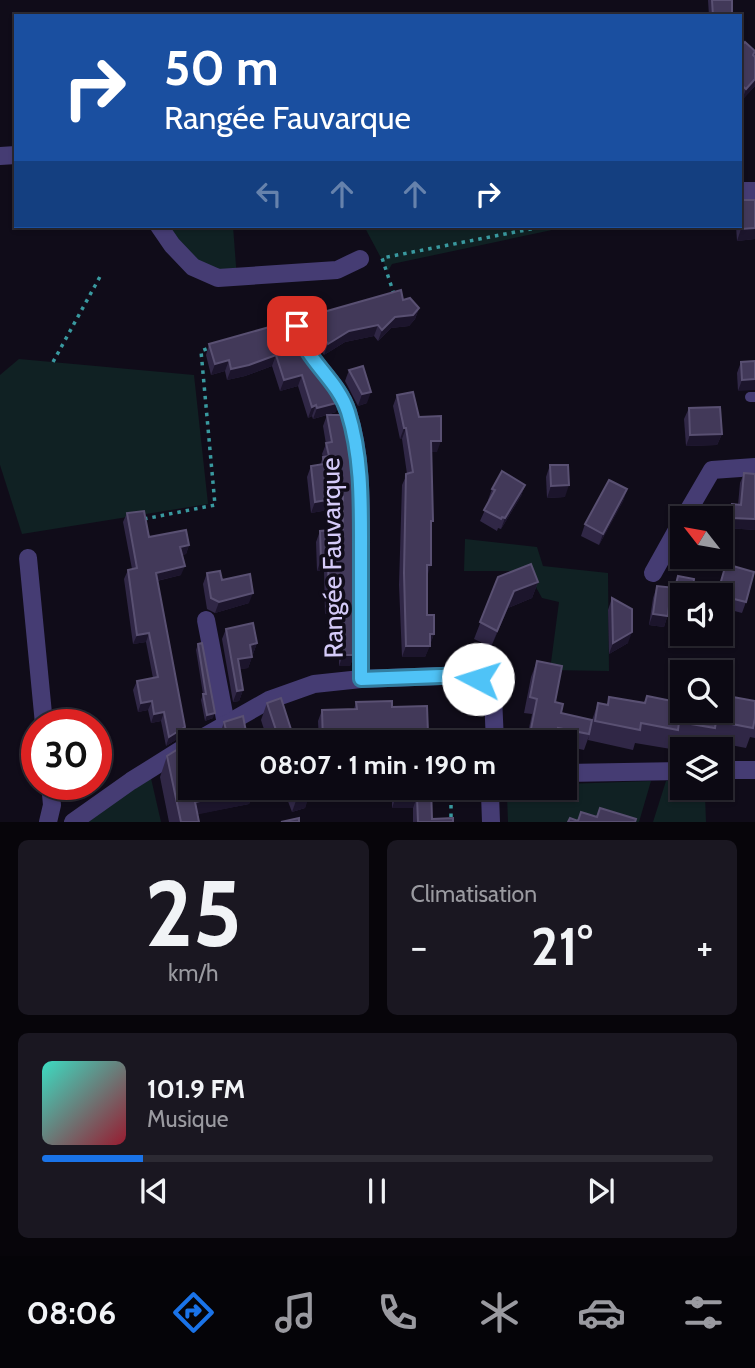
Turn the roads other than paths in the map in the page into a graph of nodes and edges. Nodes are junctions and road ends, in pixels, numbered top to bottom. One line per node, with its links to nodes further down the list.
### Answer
1 (160, 228): 2 (street)
2 (360, 259)
3 (297, 326): 10 (street, Rangée Fauvarque)
4 (755, 467): 5 (street)
5 (691, 506)
6 (670, 542): 8 (street)
7 (28, 558): 11 (street)
8 (653, 573)
9 (206, 620): 12 (street)
10 (361, 679): 12 (street); 14 (street)
11 (43, 709)
12 (226, 724): 13 (street)
13 (216, 730)
14 (494, 730)
15 (178, 752): 23 (street)
16 (733, 770): 17 (street)
17 (755, 770)
18 (670, 771): 19 (street)
19 (577, 772)
20 (52, 800): 22 (street)
21 (490, 800): 24 (street)
22 (48, 822)
23 (74, 822)
24 (491, 822)

